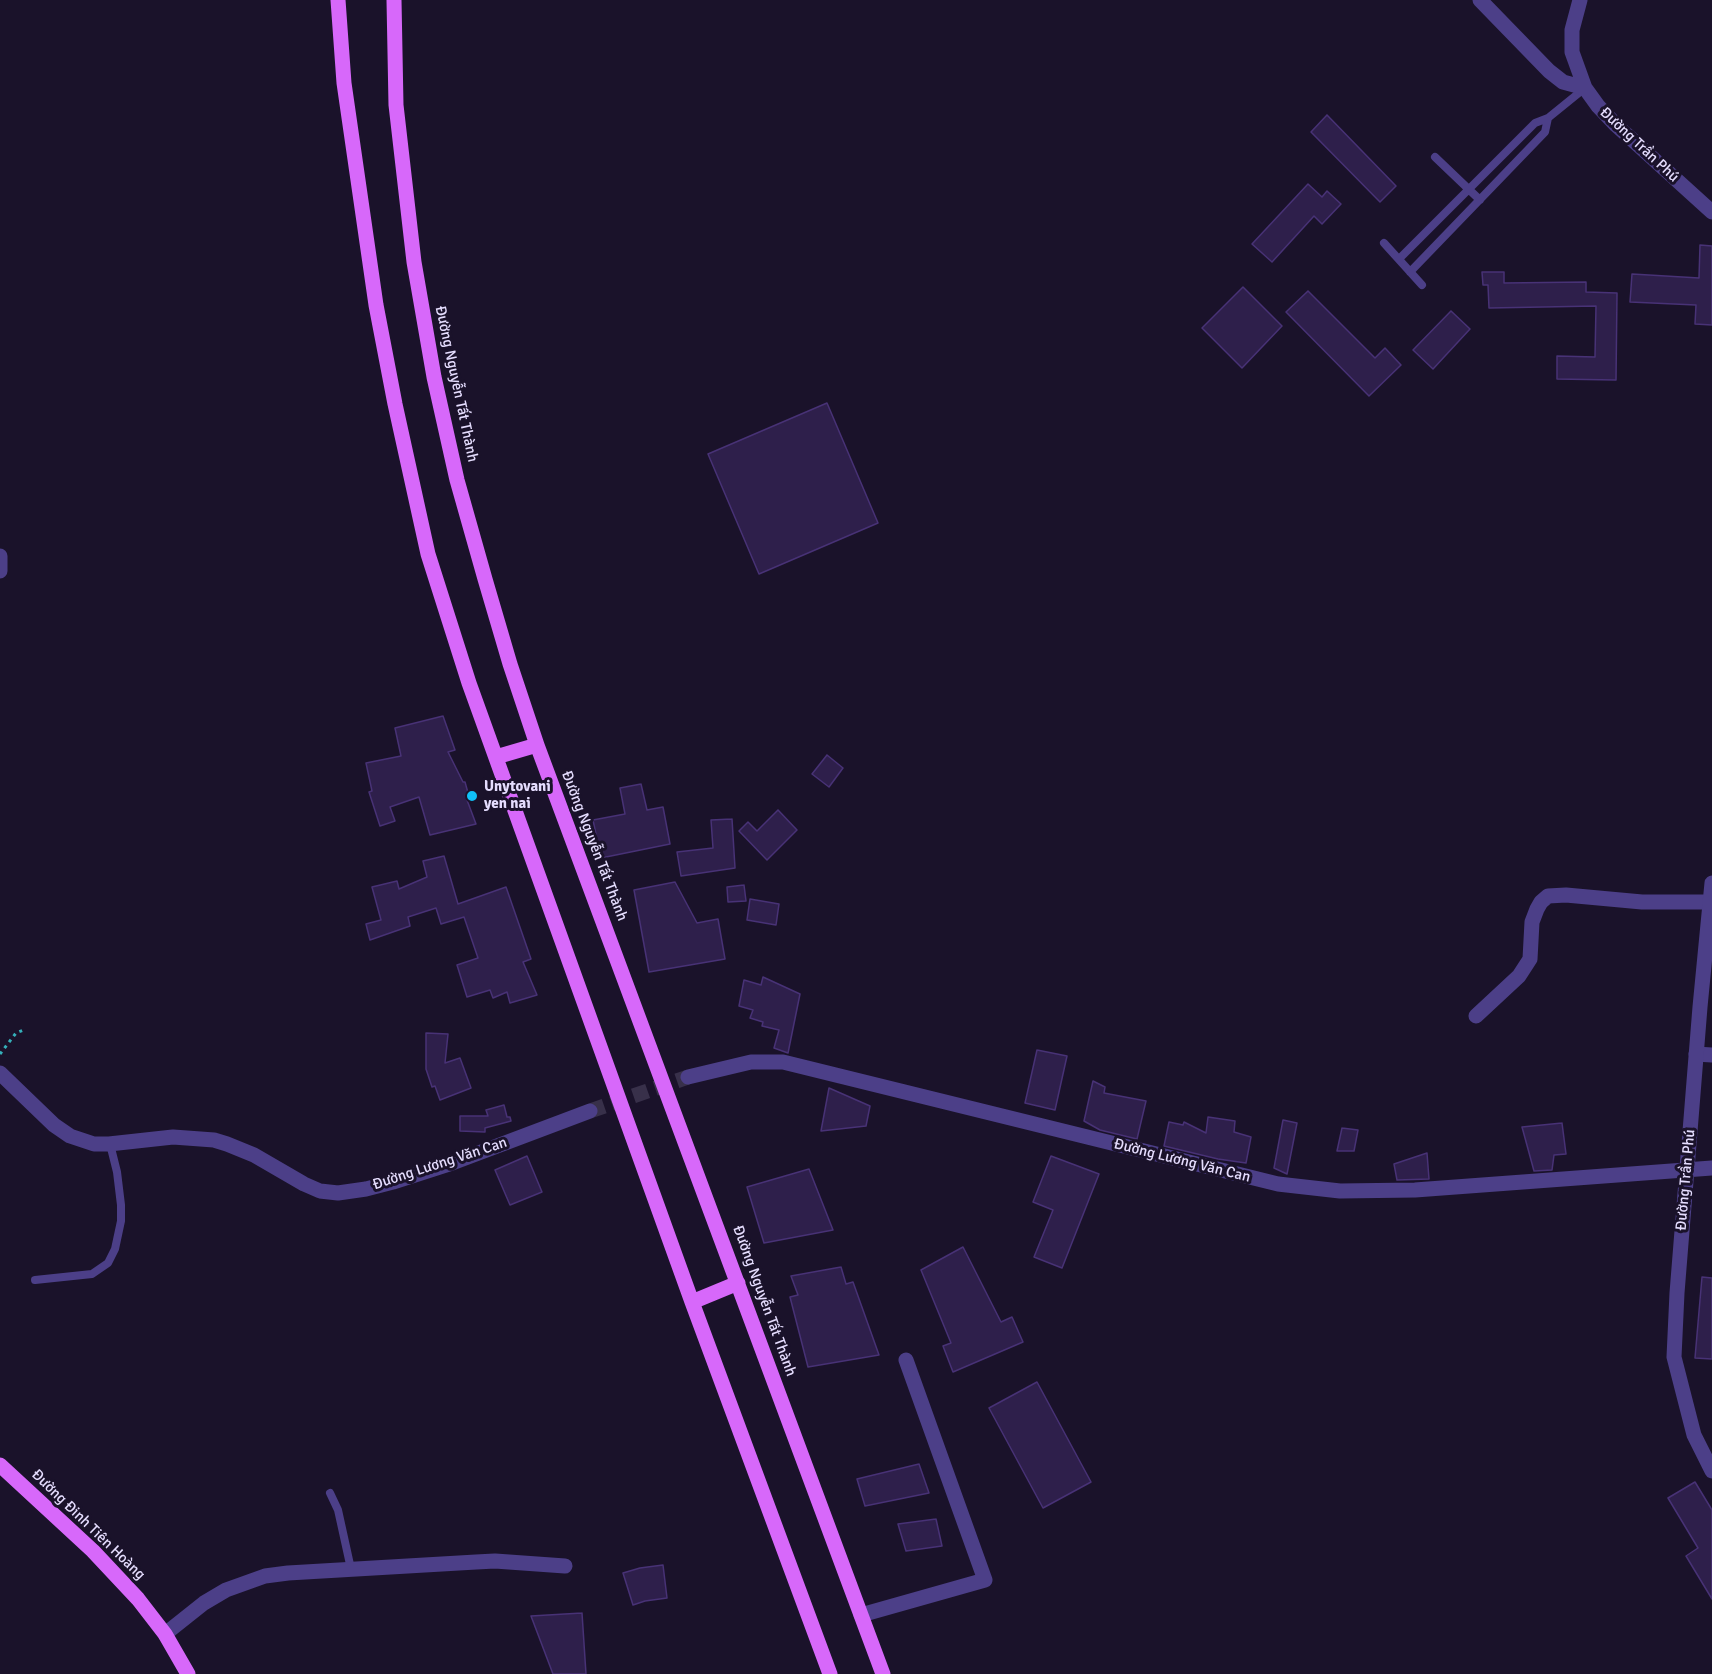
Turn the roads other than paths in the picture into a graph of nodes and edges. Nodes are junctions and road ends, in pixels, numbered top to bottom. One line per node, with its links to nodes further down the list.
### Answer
1 (338, 0): 18 (main road)
2 (394, 0): 17 (main road, Đường Nguyễn Tất Thành)
3 (1480, 0): 5 (street)
4 (1580, 0): 5 (street, Đường Trần Phú)
5 (1585, 88): 6 (lane); 10 (street, Đường Trần Phú)
6 (1548, 118): 8 (lane); 9 (lane)
7 (1435, 157): 8 (lane)
8 (1468, 189): 9 (lane); 12 (lane)
9 (1480, 200): 13 (lane)
10 (1712, 212)
11 (1384, 243): 12 (lane)
12 (1399, 259): 13 (lane)
13 (1410, 272): 14 (lane)
14 (1422, 285)
15 (0, 556): 16 (street)
16 (0, 571)
17 (537, 745): 18 (main road); 31 (main road, Đường Nguyễn Tất Thành)
18 (496, 758): 32 (main road)
19 (1712, 883): 20 (street, Đường Trần Phú)
20 (1710, 902): 21 (street); 22 (street, Đường Trần Phú)
21 (1476, 1016)
22 (1696, 1054): 23 (street); 29 (street, Đường Trần Phú)
23 (1712, 1055)
24 (0, 1072): 27 (street, Đường Lương Văn Can)
25 (688, 1077): 29 (street, Đường Lương Văn Can)
26 (590, 1111): 27 (street, Đường Lương Văn Can)
27 (110, 1144): 30 (lane)
28 (1712, 1168): 29 (street, Đường Lương Văn Can)
29 (1687, 1170): 35 (street, Đường Trần Phú)
30 (35, 1280)
31 (738, 1283): 32 (main road); 39 (main road, Đường Nguyễn Tất Thành)
32 (692, 1302): 42 (main road)
33 (906, 1360): 39 (street)
34 (0, 1465): 40 (main road, Đường Đinh Tiên Hoàng)
35 (1712, 1471)
36 (330, 1493): 38 (lane)
37 (565, 1566): 38 (street)
38 (351, 1569): 40 (street)
39 (861, 1615): 43 (main road, Đường Nguyễn Tất Thành)
40 (165, 1634): 41 (main road, Đường Đinh Tiên Hoàng)
41 (188, 1674)
42 (830, 1674)
43 (883, 1674)

